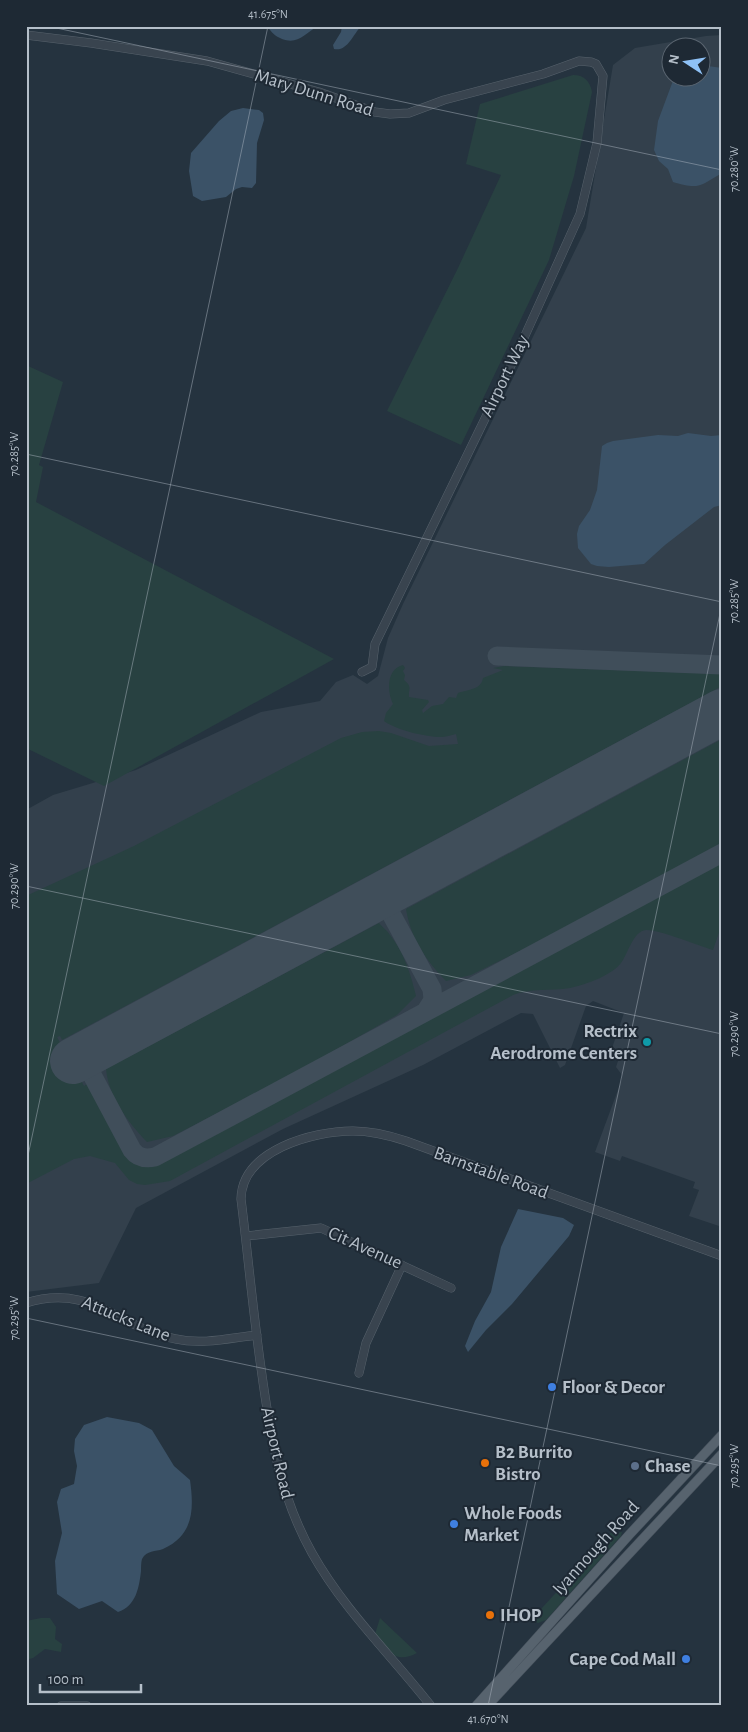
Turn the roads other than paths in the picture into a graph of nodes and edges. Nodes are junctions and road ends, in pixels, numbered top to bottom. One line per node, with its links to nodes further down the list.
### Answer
1 (26, 35): 2 (street, Mary Dunn Road)
2 (596, 64): 3 (street, Airport Way)
3 (362, 672)
4 (259, 1161): 5 (street, Airport Road); 6 (street, Barnstable Road)
5 (246, 1236): 7 (street, Cit Avenue); 10 (street, Airport Road)
6 (722, 1256)
7 (402, 1265): 8 (street, Cit Avenue); 11 (street)
8 (451, 1288)
9 (26, 1303): 10 (street, Attucks Lane)
10 (257, 1335): 16 (street, Airport Road)
11 (359, 1373)
12 (722, 1435): 17 (main road, Iyannough Road)
13 (722, 1454): 18 (main road, Iyannough Road)
14 (61, 1706): 15 (street)
15 (87, 1706)
16 (430, 1706)
17 (476, 1706)
18 (487, 1706)

